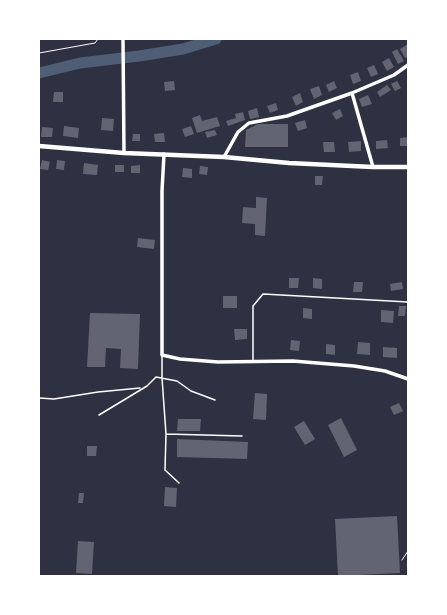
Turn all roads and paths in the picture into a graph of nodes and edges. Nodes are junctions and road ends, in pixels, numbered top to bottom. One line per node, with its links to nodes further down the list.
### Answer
1 (98, 39): 3 (path)
2 (123, 39): 7 (street)
3 (39, 53)
4 (408, 65): 5 (street)
5 (352, 93): 9 (street); 10 (street)
6 (39, 146): 7 (street)
7 (124, 153): 8 (street)
8 (164, 154): 9 (street); 13 (street)
9 (224, 157): 10 (street)
10 (373, 167): 11 (street)
11 (408, 167)
12 (408, 302): 14 (lane)
13 (162, 355): 14 (street); 15 (lane)
14 (253, 361): 16 (street)
15 (162, 378): 17 (lane); 19 (lane); 23 (lane)
16 (408, 379)
17 (141, 388): 18 (lane); 20 (lane)
18 (39, 398)
19 (215, 400)
20 (99, 415)
21 (39, 418): 22 (lane)
22 (39, 434)
23 (166, 434): 24 (lane); 25 (lane)
24 (242, 436)
25 (179, 483)
26 (408, 551): 27 (path)
27 (402, 560)

